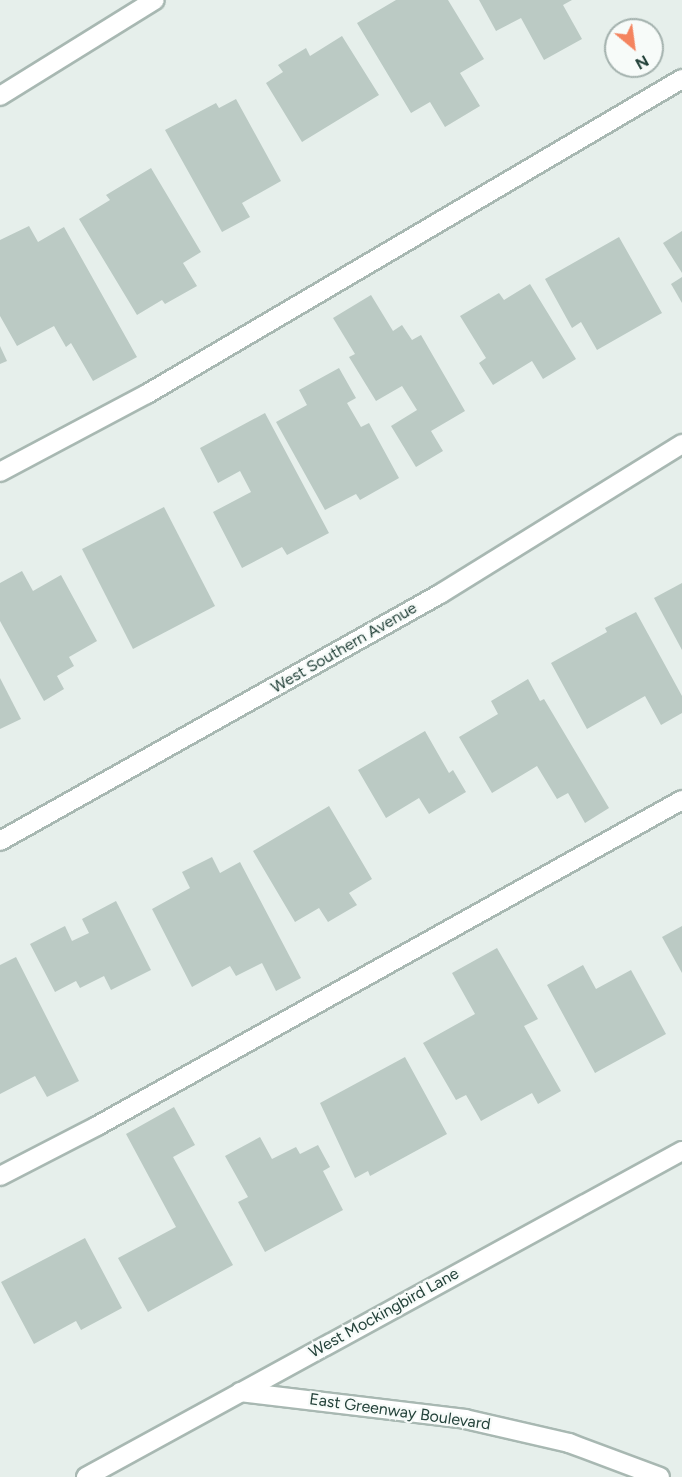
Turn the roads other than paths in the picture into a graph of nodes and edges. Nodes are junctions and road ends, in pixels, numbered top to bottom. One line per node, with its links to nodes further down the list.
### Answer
1 (155, 0): 3 (street)
2 (682, 79): 5 (street)
3 (0, 96)
4 (682, 444): 7 (street, West Southern Avenue)
5 (0, 472)
6 (682, 800): 9 (street)
7 (0, 841)
8 (682, 1151): 10 (street, West Mockingbird Lane)
9 (0, 1176)
10 (240, 1392): 11 (street, West Mockingbird Lane); 12 (street, East Greenway Boulevard)
11 (86, 1477)
12 (660, 1477)

